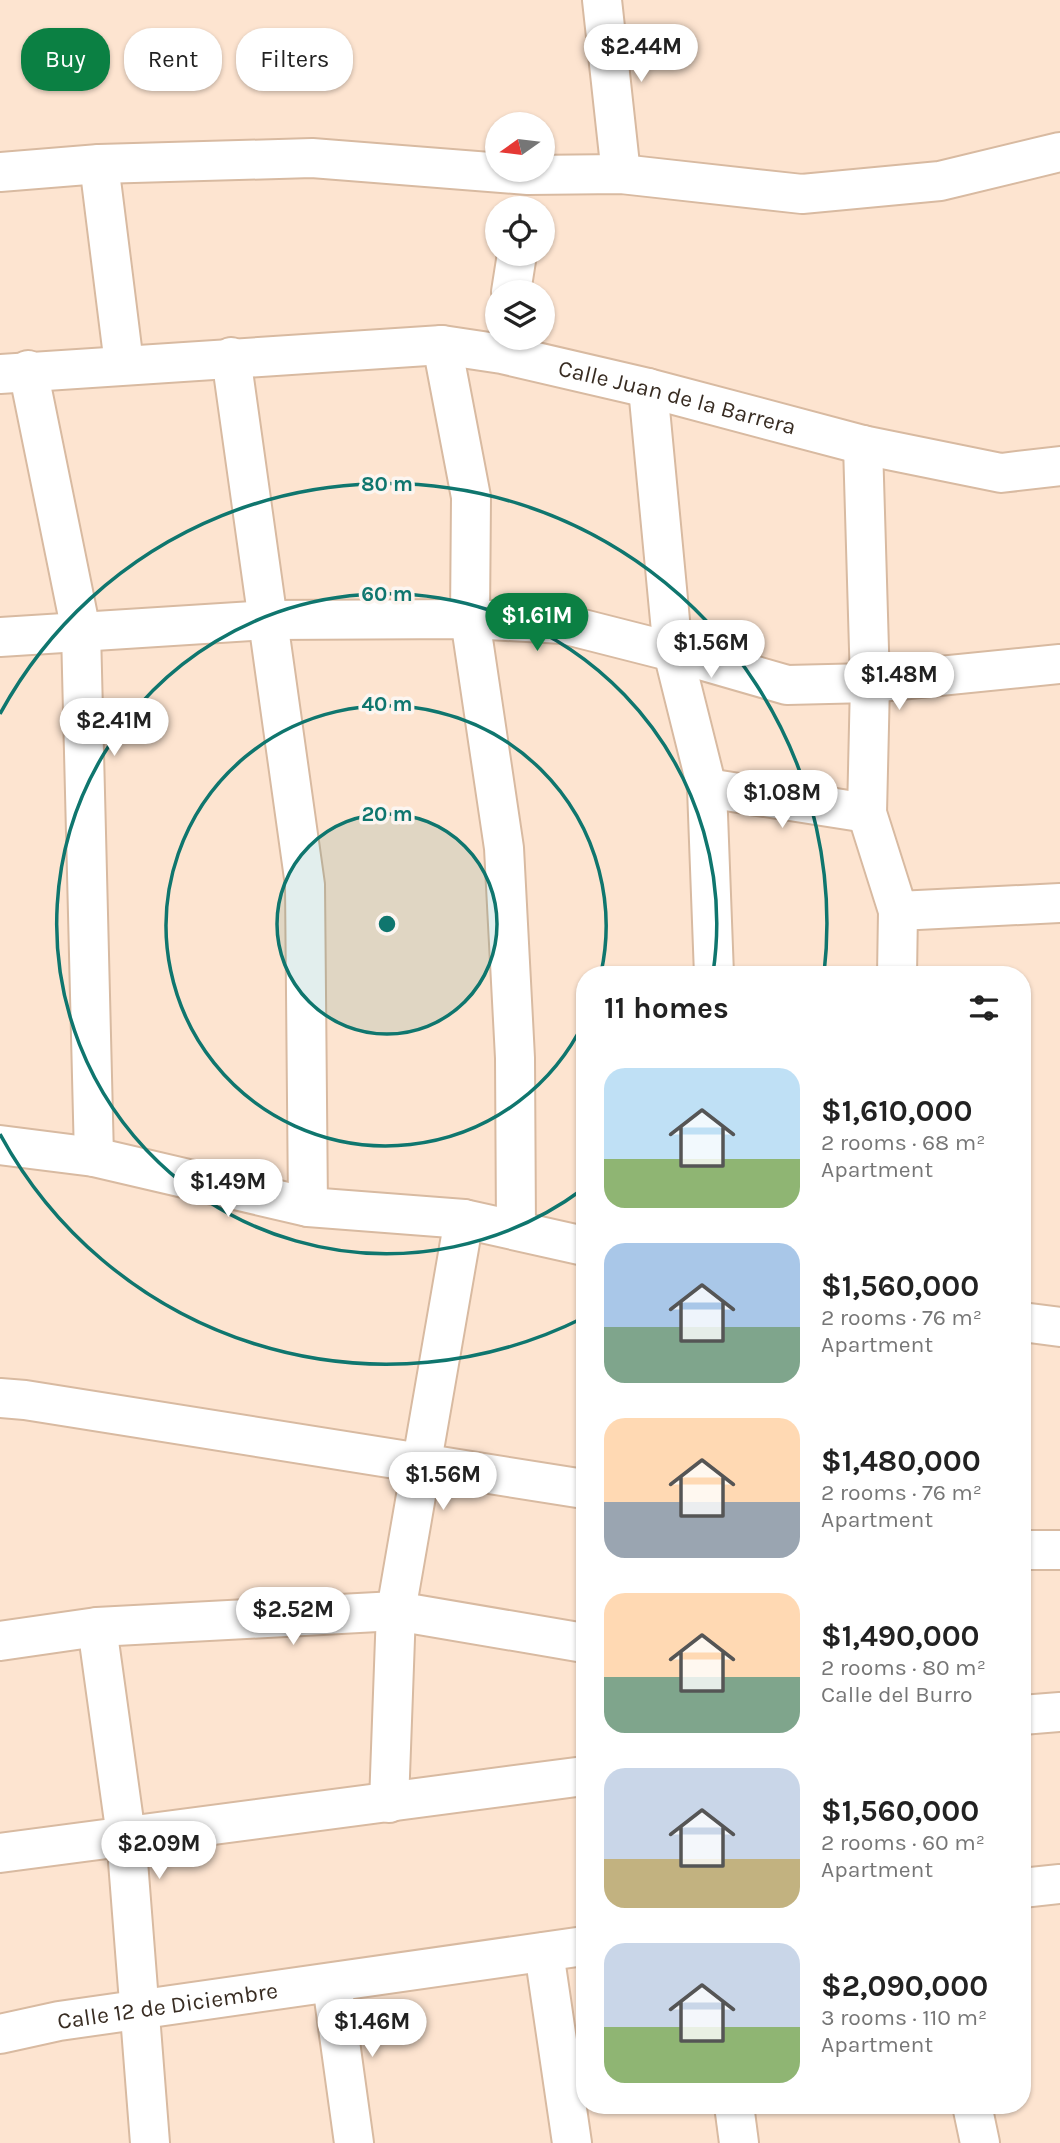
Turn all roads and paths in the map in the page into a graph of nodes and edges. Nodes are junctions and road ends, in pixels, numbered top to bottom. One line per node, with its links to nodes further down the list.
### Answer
1 (602, 0): 5 (street)
2 (1060, 152): 5 (street)
3 (99, 164): 4 (street); 6 (street); 11 (street)
4 (0, 172)
5 (621, 174): 6 (street)
6 (526, 191)
7 (442, 345): 8 (street, Calle Juan de la Barrera); 10 (street, Calle Juan de la Barrera); 16 (street)
8 (485, 346)
9 (517, 350): 13 (street, Calle Juan de la Barrera)
10 (232, 357): 11 (street, Calle Juan de la Barrera); 17 (street)
11 (124, 364): 12 (street, Calle Juan de la Barrera)
12 (14, 372): 18 (street)
13 (648, 388): 14 (street, Calle Juan de la Barrera); 20 (street)
14 (863, 445): 15 (street, Calle Juan de la Barrera); 22 (street)
15 (1060, 466)
16 (470, 619): 17 (street); 20 (street); 33 (street)
17 (268, 620): 18 (street); 31 (street)
18 (81, 631): 19 (street); 30 (street)
19 (0, 636)
20 (673, 652): 22 (street); 23 (street)
21 (1060, 664): 22 (street)
22 (870, 683): 24 (street)
23 (707, 788): 24 (street); 27 (street)
24 (867, 813): 26 (street)
25 (1060, 903): 26 (street)
26 (898, 911): 28 (street)
27 (714, 966)
28 (897, 966)
29 (0, 1145): 30 (street)
30 (94, 1157): 31 (street)
31 (308, 1207): 32 (street)
32 (464, 1219): 33 (street); 38 (street)
33 (516, 1230): 34 (street)
34 (576, 1243)
35 (1031, 1323): 36 (street)
36 (1060, 1327)
37 (0, 1398): 38 (street)
38 (422, 1464): 39 (street); 42 (street)
39 (576, 1488)
40 (1031, 1550): 41 (street)
41 (1060, 1550)
42 (396, 1611): 43 (street); 45 (street); 49 (street)
43 (97, 1628): 44 (street); 50 (street)
44 (0, 1641)
45 (576, 1642)
46 (1060, 1712): 47 (street)
47 (1031, 1714)
48 (576, 1777): 49 (street)
49 (389, 1802): 50 (street)
50 (125, 1836): 51 (street); 57 (street)
51 (0, 1853)
52 (1060, 1884): 53 (street)
53 (1031, 1887)
54 (576, 1947): 55 (street, Calle 12 de Diciembre)
55 (544, 1952): 56 (street, Calle 12 de Diciembre); 63 (street)
56 (332, 1984): 57 (street, Calle 12 de Diciembre); 62 (street)
57 (138, 2010): 58 (street, Calle 12 de Diciembre); 61 (street)
58 (0, 2034)
59 (735, 2114): 64 (street)
60 (974, 2114): 65 (street)
61 (150, 2143)
62 (354, 2143)
63 (572, 2143)
64 (739, 2143)
65 (980, 2143)

